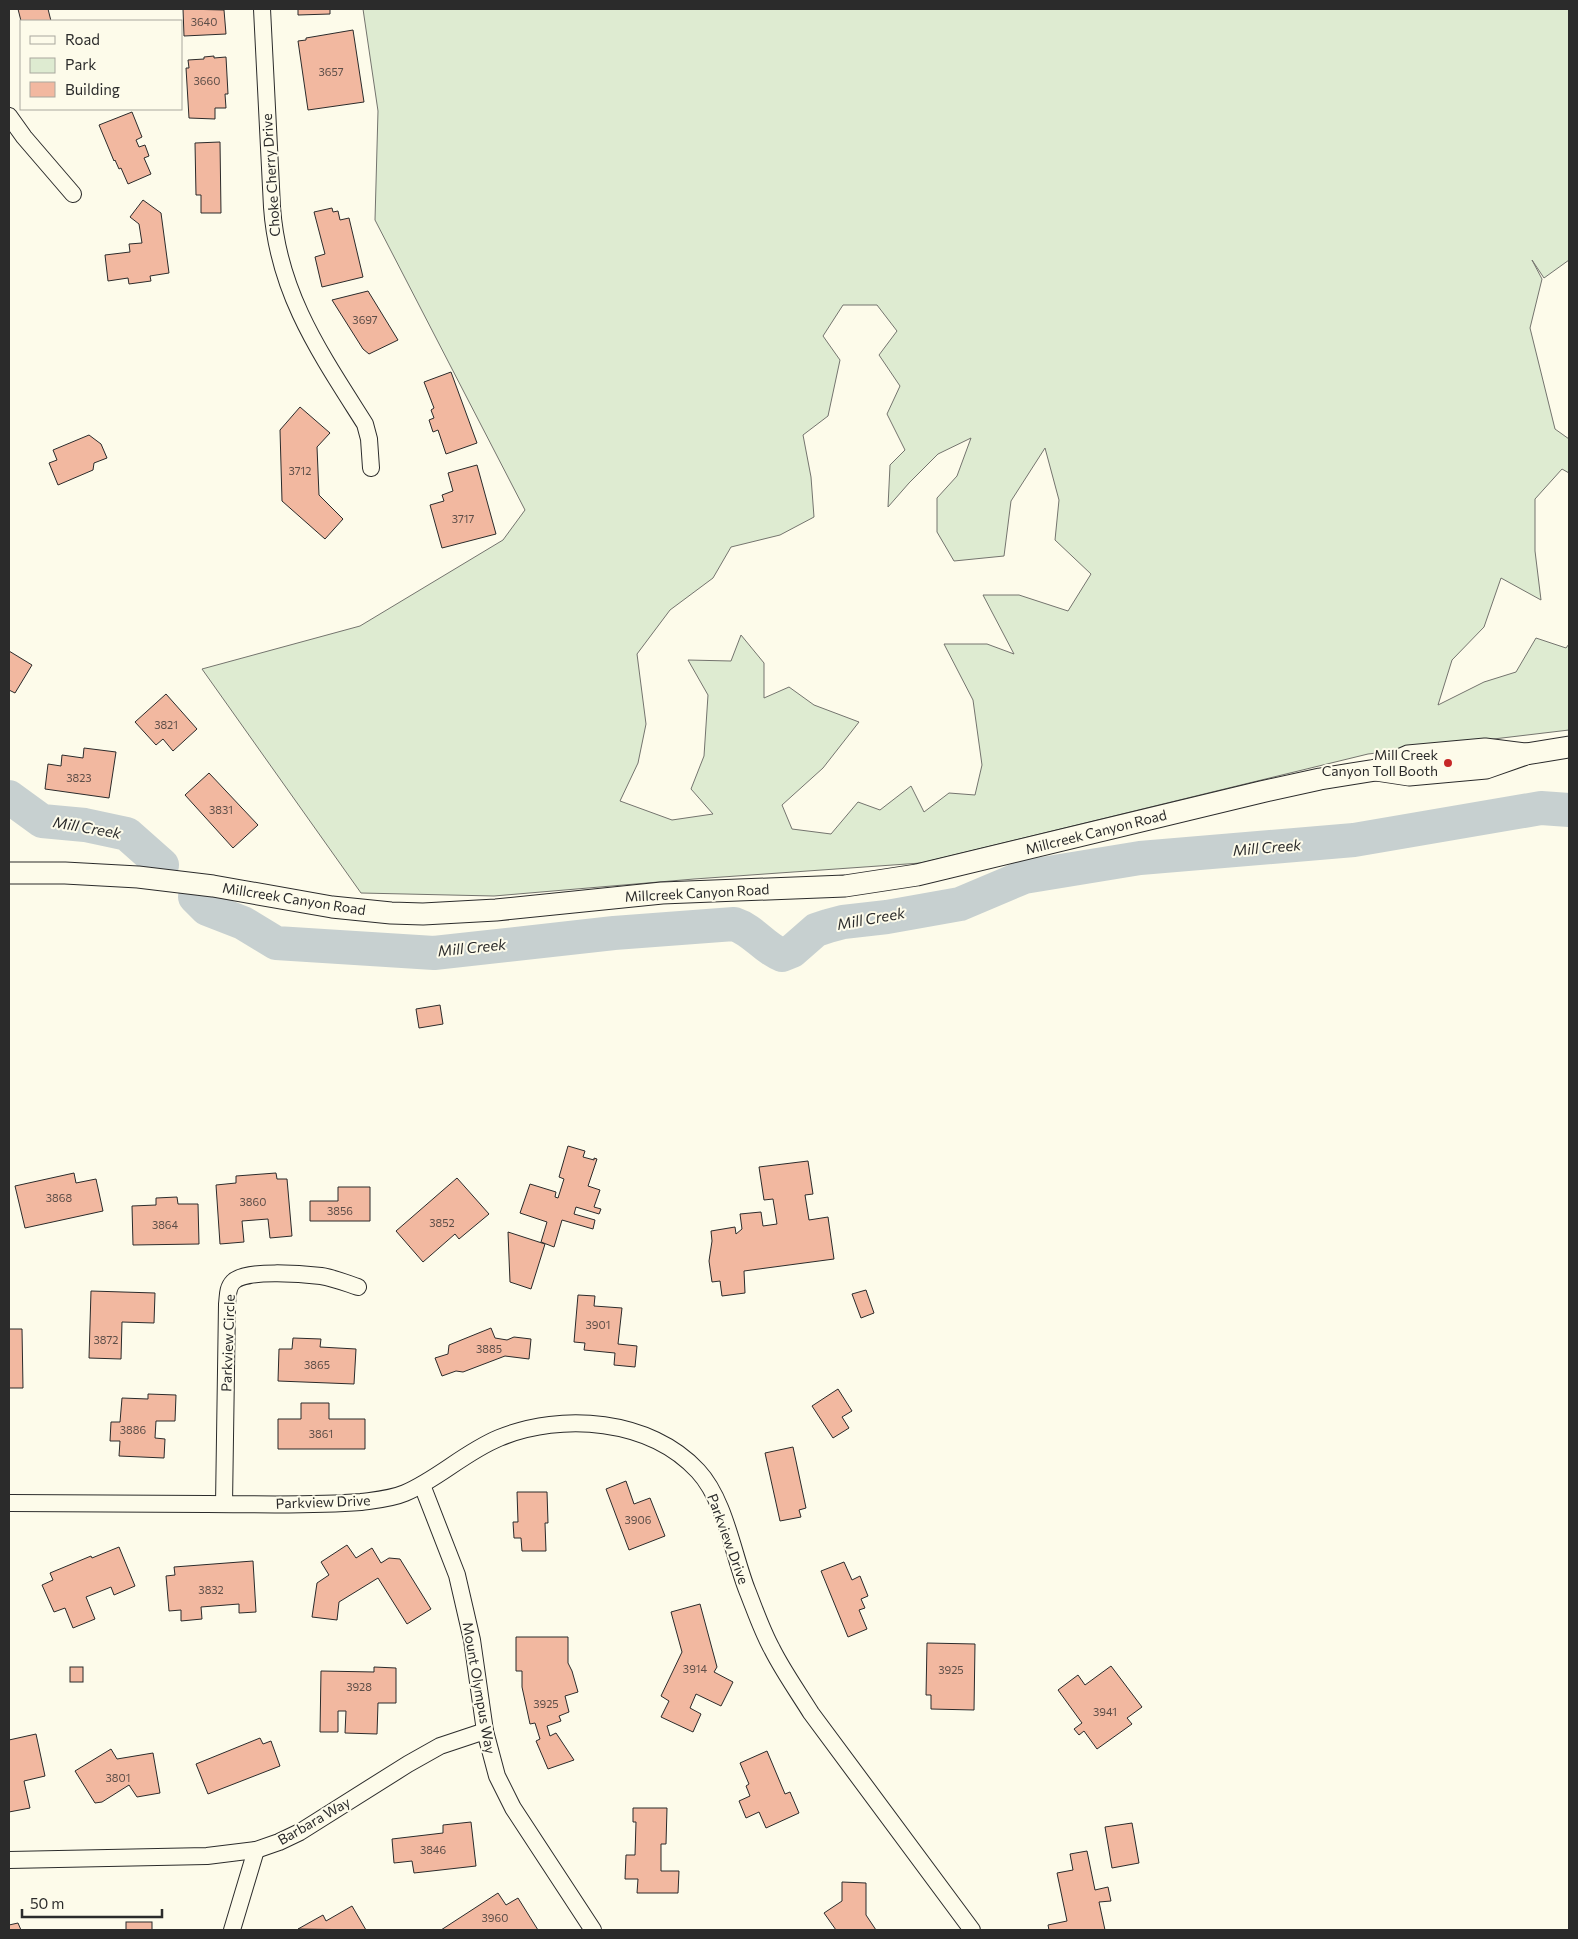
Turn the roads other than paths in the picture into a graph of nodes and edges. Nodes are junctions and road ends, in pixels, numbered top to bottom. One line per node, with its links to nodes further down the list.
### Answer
1 (262, 9): 4 (street, Choke Cherry Drive)
2 (9, 116): 3 (street)
3 (73, 194)
4 (371, 468)
5 (1569, 747): 6 (street, Millcreek Canyon Road)
6 (9, 873)
7 (358, 1287): 10 (street, Parkview Circle)
8 (422, 1485): 10 (street, Parkview Drive); 11 (street, Mount Olympus Way); 16 (street, Parkview Drive)
9 (9, 1503): 10 (street, Parkview Drive)
10 (224, 1504)
11 (485, 1731): 12 (street, Barbara Way); 15 (street, Mount Olympus Way)
12 (256, 1850): 13 (street, Barbara Way); 14 (street)
13 (9, 1860)
14 (232, 1930)
15 (593, 1930)
16 (972, 1930)

